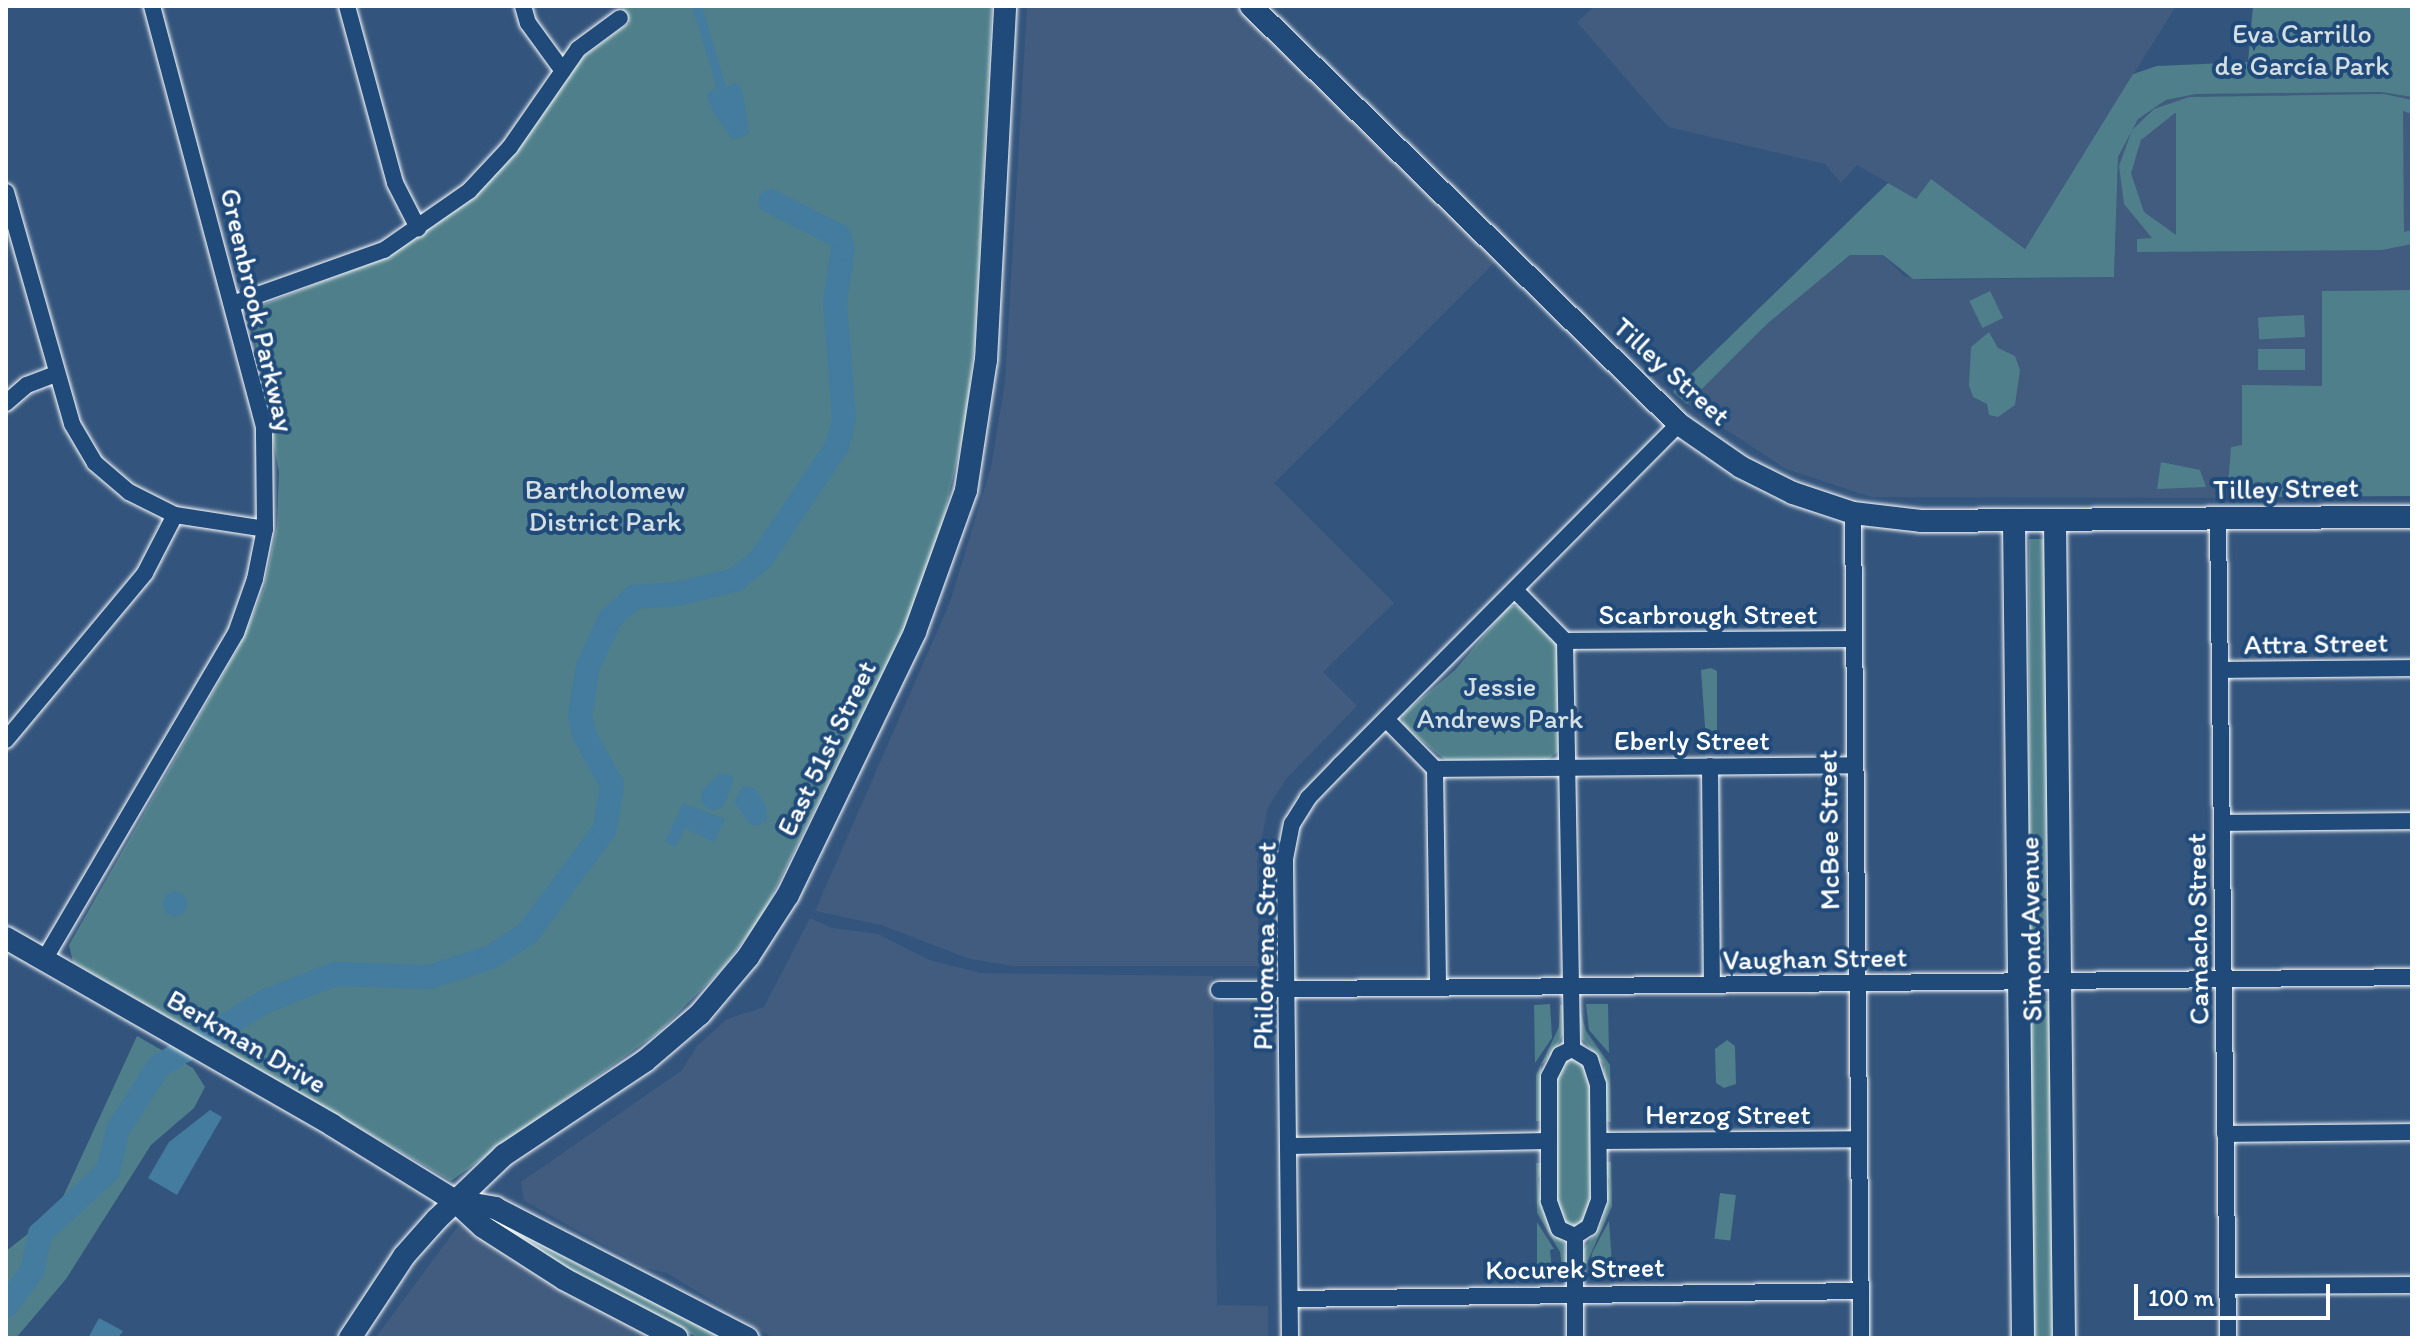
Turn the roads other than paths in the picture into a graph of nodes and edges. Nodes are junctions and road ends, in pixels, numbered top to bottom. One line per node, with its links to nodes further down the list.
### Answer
1 (152, 6): 10 (street, Greenbrook Parkway)
2 (347, 6): 9 (street)
3 (523, 6): 7 (street)
4 (1005, 6): 53 (street, East 51st Street)
5 (1251, 6): 13 (street, Tilley Street)
6 (620, 18): 7 (street)
7 (563, 71): 9 (street)
8 (6, 192): 11 (street)
9 (418, 228): 10 (street)
10 (235, 303): 20 (street, Greenbrook Parkway)
11 (55, 374): 12 (street); 15 (street)
12 (6, 403)
13 (1679, 424): 14 (street, Tilley Street); 21 (street, Philomena Street)
14 (1853, 513): 18 (street, Tilley Street); 22 (street, McBee Street)
15 (175, 515): 20 (street); 27 (street)
16 (2412, 517): 17 (street, Tilley Street)
17 (2218, 519): 19 (street, Tilley Street); 25 (street, Camacho Street)
18 (2014, 520): 19 (street, Tilley Street); 38 (street, Simond Avenue)
19 (2055, 520): 39 (street, Simond Avenue)
20 (265, 529): 35 (street, Greenbrook Parkway)
21 (1515, 590): 23 (street); 26 (street, Philomena Street)
22 (1851, 639): 23 (street, Scarbrough Street); 28 (street, McBee Street)
23 (1565, 641): 30 (street)
24 (2412, 668): 25 (street, Attra Street)
25 (2220, 670): 33 (street, Camacho Street)
26 (1386, 719): 31 (street); 44 (street, Philomena Street)
27 (6, 740)
28 (1854, 765): 29 (street, Eberly Street); 40 (street, McBee Street)
29 (1710, 766): 30 (street, Eberly Street); 41 (street)
30 (1566, 768): 31 (street, Eberly Street); 42 (street)
31 (1435, 769): 43 (street)
32 (2412, 821): 33 (street)
33 (2222, 823): 37 (street, Camacho Street)
34 (6, 938): 35 (street, Berkman Drive)
35 (44, 960): 53 (street, Berkman Drive)
36 (2412, 977): 37 (street, Vaughan Street)
37 (2223, 978): 39 (street, Vaughan Street); 48 (street, Camacho Street)
38 (2019, 981): 39 (street, Vaughan Street); 40 (street, Vaughan Street); 66 (street, Simond Avenue)
39 (2060, 981): 67 (street, Simond Avenue)
40 (1856, 983): 41 (street, Vaughan Street); 49 (street, McBee Street)
41 (1712, 985): 42 (street, Vaughan Street)
42 (1572, 987): 43 (street, Vaughan Street); 46 (street)
43 (1438, 988): 44 (street, Vaughan Street)
44 (1287, 989): 45 (street, Vaughan Street); 52 (street, Philomena Street)
45 (1219, 990)
46 (1572, 1049): 50 (street); 51 (street)
47 (2412, 1132): 48 (street)
48 (2225, 1134): 56 (street, Camacho Street)
49 (1858, 1139): 51 (street, Herzog Street); 57 (street, McBee Street)
50 (1549, 1141): 52 (street); 54 (street)
51 (1599, 1141): 54 (street)
52 (1290, 1146): 59 (street, Philomena Street)
53 (455, 1201): 60 (street, East 51st Street); 61 (street, Berkman Drive); 62 (street, Berkman Drive)
54 (1575, 1236): 58 (street)
55 (2412, 1285): 56 (street)
56 (2228, 1286): 68 (street, Camacho Street)
57 (1860, 1291): 58 (street, Kocurek Street); 65 (street, McBee Street)
58 (1575, 1293): 59 (street, Kocurek Street); 64 (street)
59 (1290, 1299): 63 (street, Philomena Street)
60 (350, 1338)
61 (677, 1338)
62 (747, 1338)
63 (1290, 1338)
64 (1575, 1338)
65 (1861, 1338)
66 (2023, 1338)
67 (2064, 1338)
68 (2228, 1338)

